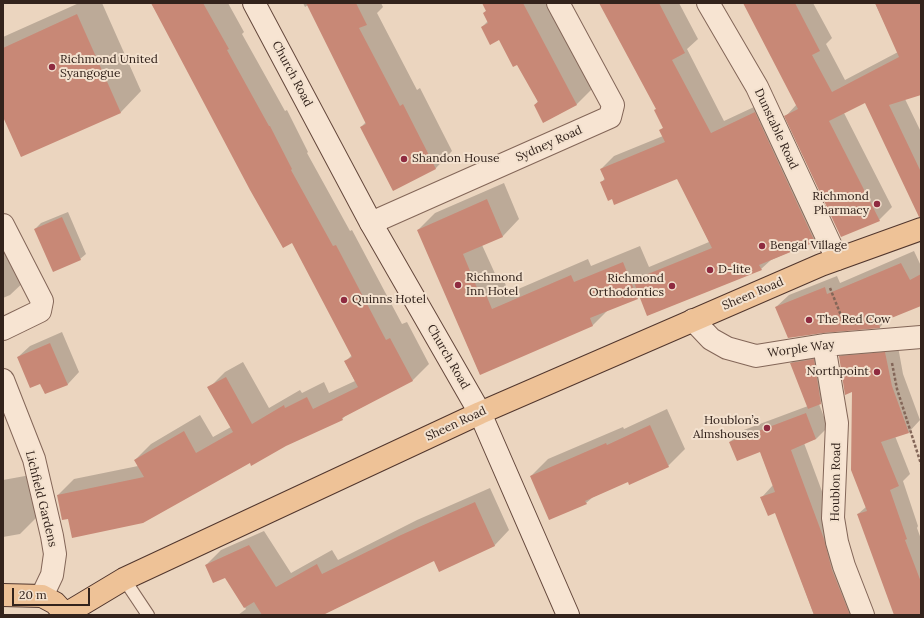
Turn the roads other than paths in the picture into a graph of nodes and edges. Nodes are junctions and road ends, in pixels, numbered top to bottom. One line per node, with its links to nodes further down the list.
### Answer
1 (254, 3): 4 (street, Church Road)
2 (558, 3): 4 (street, Sydney Road)
3 (708, 3): 7 (street, Dunstable Road)
4 (371, 223): 13 (street, Church Road)
5 (3, 225): 9 (street)
6 (921, 229): 7 (main road, Sheen Road)
7 (829, 262): 8 (main road, Sheen Road)
8 (693, 320): 11 (street, Worple Way); 13 (main road, Sheen Road)
9 (3, 328)
10 (921, 337): 11 (street, Worple Way)
11 (824, 345): 20 (street, Houblon Road)
12 (3, 380): 16 (street, Lichfield Gardens)
13 (480, 413): 14 (main road, Sheen Road); 19 (street, Church Road)
14 (124, 578): 17 (main road, Sheen Road); 18 (lane)
15 (3, 595): 16 (main road)
16 (42, 596): 17 (main road, Sheen Road)
17 (64, 615)
18 (148, 615)
19 (568, 615)
20 (863, 615)

